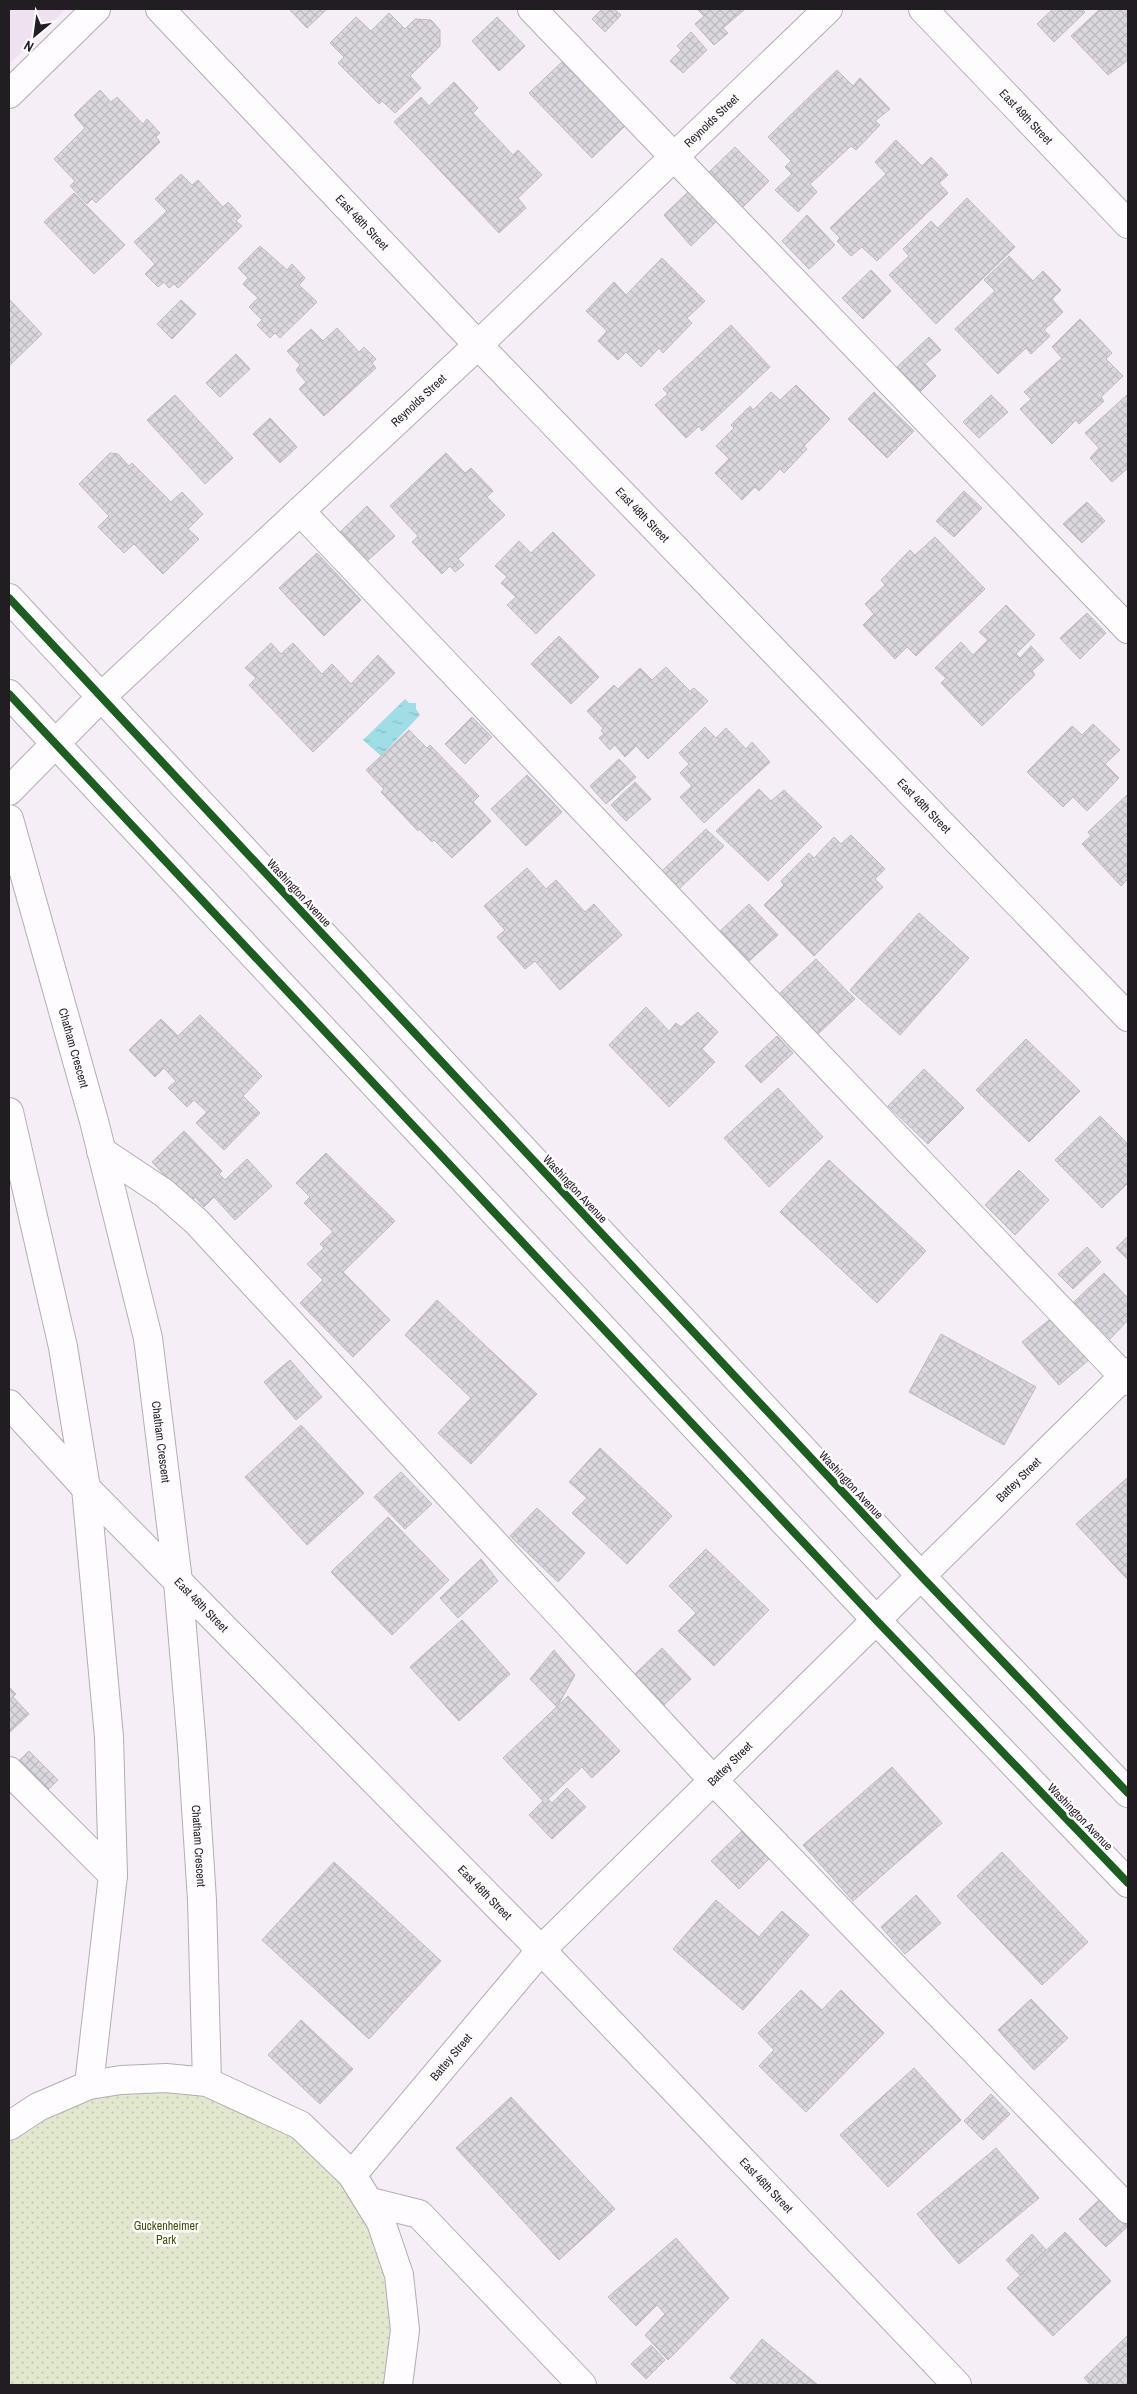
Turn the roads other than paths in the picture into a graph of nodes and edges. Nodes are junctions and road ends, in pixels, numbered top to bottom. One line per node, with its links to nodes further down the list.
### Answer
1 (96, 9): 6 (street)
2 (160, 9): 9 (street, East 48th Street)
3 (532, 9): 7 (street)
4 (828, 9): 7 (street, Reynolds Street)
5 (922, 9): 8 (street, East 49th Street)
6 (9, 94)
7 (674, 157): 9 (street, Reynolds Street); 12 (street)
8 (1128, 224)
9 (478, 345): 10 (street, Reynolds Street); 18 (street, East 48th Street)
10 (300, 511): 14 (street, Reynolds Street); 21 (street)
11 (9, 598): 14 (street, Washington Avenue)
12 (1128, 629)
13 (9, 694): 15 (street, Washington Avenue)
14 (101, 697): 15 (street, Reynolds Street); 24 (street, Washington Avenue)
15 (56, 743): 16 (street, Reynolds Street); 26 (street, Washington Avenue)
16 (9, 791)
17 (9, 819): 20 (street, Chatham Crescent)
18 (1128, 1017)
19 (9, 1112): 23 (street)
20 (101, 1150): 25 (street, Chatham Crescent); 28 (street)
21 (1127, 1377): 24 (street, Battey Street)
22 (9, 1404): 23 (street, East 46th Street)
23 (86, 1488): 25 (street, East 46th Street); 30 (street)
24 (922, 1578): 26 (street, Battey Street); 29 (street, Washington Avenue)
25 (178, 1581): 32 (street, East 46th Street); 33 (street, Chatham Crescent)
26 (877, 1621): 28 (street, Battey Street); 31 (street, Washington Avenue)
27 (9, 1771): 30 (street)
28 (714, 1781): 32 (street, Battey Street); 38 (street)
29 (1128, 1793)
30 (112, 1875): 34 (street)
31 (1128, 1883)
32 (541, 1950): 36 (street, Battey Street); 41 (street, East 46th Street)
33 (207, 2082): 34 (street); 36 (street)
34 (89, 2085): 35 (street)
35 (9, 2126)
36 (352, 2174): 37 (street)
37 (371, 2202): 39 (street); 40 (street)
38 (1128, 2208)
39 (398, 2385)
40 (582, 2385)
41 (957, 2385)

